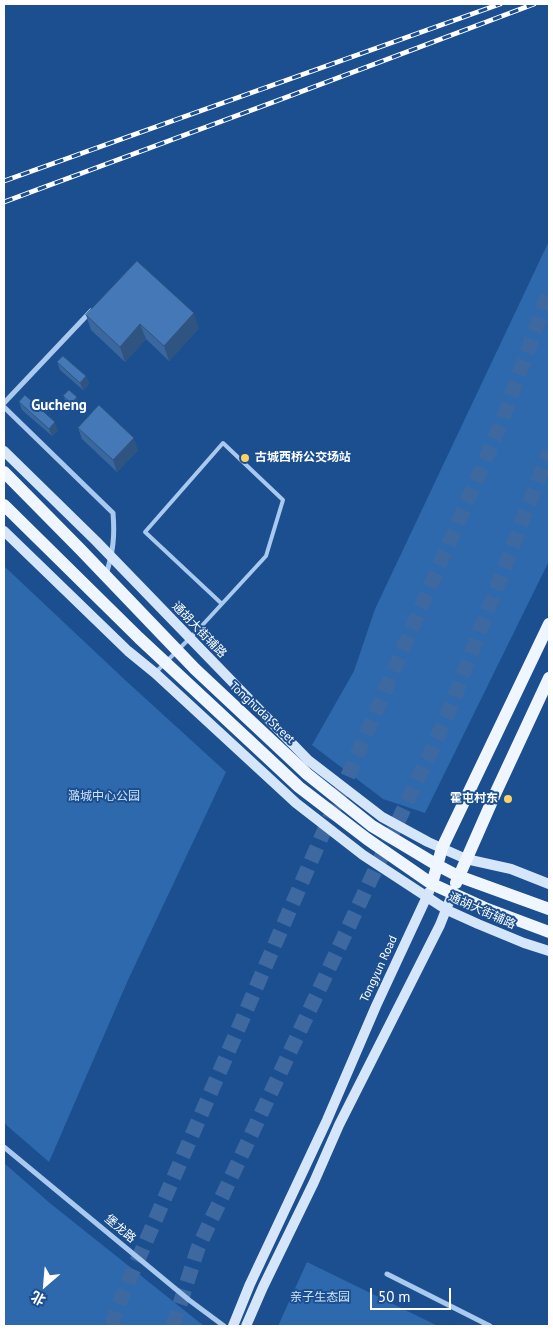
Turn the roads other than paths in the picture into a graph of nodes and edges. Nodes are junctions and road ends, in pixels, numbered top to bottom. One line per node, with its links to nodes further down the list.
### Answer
1 (95, 306): 2 (street)
2 (4, 403)
3 (4, 407): 8 (street)
4 (4, 451): 8 (street, 通胡大街辅路)
5 (4, 472): 9 (main road, Tonghuda Street)
6 (4, 505): 14 (main road)
7 (4, 531): 15 (street, 通胡大街辅路)
8 (111, 557): 9 (street); 12 (street, 通胡大街辅路)
9 (105, 576): 13 (main road, Tonghuda Street)
10 (222, 604): 10 (lane); 12 (lane)
11 (549, 624): 17 (main road, Tongyun Road)
12 (190, 639): 13 (lane); 17 (street, 通胡大街辅路)
13 (177, 651): 14 (lane); 19 (main road, Tonghuda Street)
14 (165, 663): 15 (lane); 21 (main road)
15 (155, 673): 24 (street, 通胡大街辅路)
16 (549, 678): 18 (main road)
17 (442, 848): 18 (street, 通胡大街辅路); 19 (main road, Tongyun Road)
18 (466, 859): 20 (main road); 22 (street, 通胡大街辅路)
19 (437, 865): 20 (main road, Tonghuda Street); 21 (main road, Tongyun Road)
20 (458, 876): 23 (main road); 25 (main road, Tonghuda Street)
21 (432, 884): 23 (main road); 24 (street, Tongyun Road)
22 (549, 884)
23 (453, 892): 26 (street); 27 (main road)
24 (427, 898): 26 (street, 通胡大街辅路); 32 (street, Tongyun Road)
25 (549, 909)
26 (447, 910): 28 (street, 通胡大街辅路); 33 (street)
27 (549, 932)
28 (549, 951)
29 (4, 1146): 31 (street, 堡龙路)
30 (387, 1274): 34 (street)
31 (224, 1326)
32 (233, 1326)
33 (246, 1326)
34 (490, 1326)

